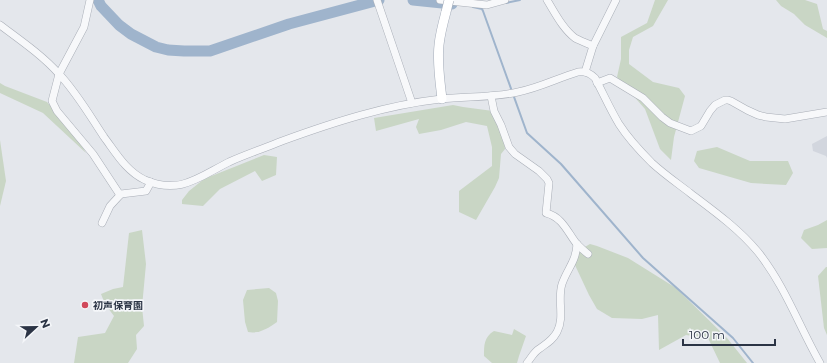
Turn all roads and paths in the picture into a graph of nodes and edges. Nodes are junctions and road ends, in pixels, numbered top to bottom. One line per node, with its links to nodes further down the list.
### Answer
1 (90, 0): 11 (street)
2 (440, 0): 4 (street)
3 (449, 0): 14 (main road, bridge)
4 (505, 0)
5 (547, 0): 9 (street)
6 (616, 0): 9 (street)
7 (378, 2): 15 (street)
8 (0, 25): 11 (street)
9 (593, 46): 10 (street)
10 (585, 72): 12 (street); 13 (street)
11 (59, 74): 17 (street); 18 (street)
12 (597, 83): 16 (street); 23 (street)
13 (491, 96): 14 (street); 20 (street)
14 (442, 99): 15 (street)
15 (412, 103): 17 (street)
16 (827, 112)
17 (151, 182): 18 (street)
18 (120, 195): 19 (street)
19 (102, 223)
20 (577, 244): 21 (street); 22 (street)
21 (588, 254)
22 (527, 363)
23 (820, 363)

